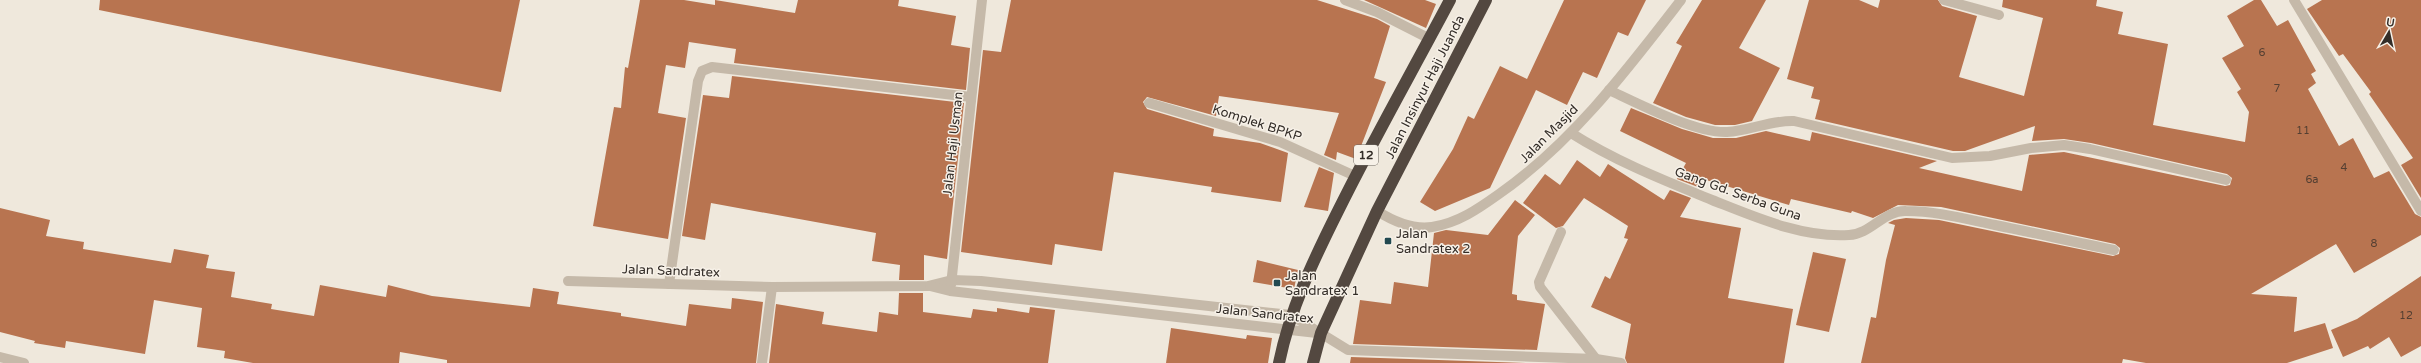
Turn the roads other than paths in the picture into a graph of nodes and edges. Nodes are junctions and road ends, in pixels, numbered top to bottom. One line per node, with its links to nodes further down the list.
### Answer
1 (982, 0): 11 (street, Jalan Haji Usman)
2 (1345, 0): 9 (street)
3 (1450, 0): 9 (highway, Jalan Insinyur Haji Juanda / 12)
4 (1486, 0): 16 (highway, Jalan Insinyur Haji Juanda)
5 (1681, 0): 10 (street, Jalan Masjid)
6 (1944, 0): 8 (street)
7 (2294, 0): 17 (street)
8 (1999, 15)
9 (1430, 39): 14 (highway, Jalan Insinyur Haji Juanda / 12)
10 (1609, 90): 13 (street, Jalan Masjid); 15 (street)
11 (971, 97): 20 (street, Jalan Haji Usman); 22 (street)
12 (1148, 103): 14 (street, Komplek BPKP)
13 (1571, 132): 16 (street, Jalan Masjid); 19 (street, Gang Gd. Serba Guna)
14 (1355, 176): 26 (highway, Jalan Insinyur Haji Juanda / 12)
15 (2226, 180)
16 (1377, 211): 28 (highway, Jalan Insinyur Haji Juanda)
17 (2421, 211)
18 (1561, 232): 30 (street)
19 (2114, 250)
20 (952, 280): 23 (street, Jalan Sandratex); 25 (street, Jalan Haji Usman); 26 (street, Jalan Sandratex)
21 (568, 281): 22 (street, Jalan Sandratex)
22 (669, 284): 24 (street, Jalan Sandratex)
23 (928, 286): 24 (street, Jalan Sandratex); 25 (street, Jalan Sandratex)
24 (772, 287): 32 (street)
25 (950, 291): 27 (street, Jalan Sandratex)
26 (1291, 315): 27 (highway, Jalan Insinyur Haji Juanda / 12); 28 (street, Jalan Sandratex)
27 (1286, 331): 28 (street, Jalan Sandratex); 33 (highway, Jalan Insinyur Haji Juanda / 12)
28 (1321, 334): 30 (street); 34 (highway, Jalan Insinyur Haji Juanda)
29 (0, 357): 31 (street)
30 (1596, 359): 35 (street)
31 (24, 363)
32 (762, 363)
33 (1278, 363)
34 (1313, 363)
35 (1621, 363)

